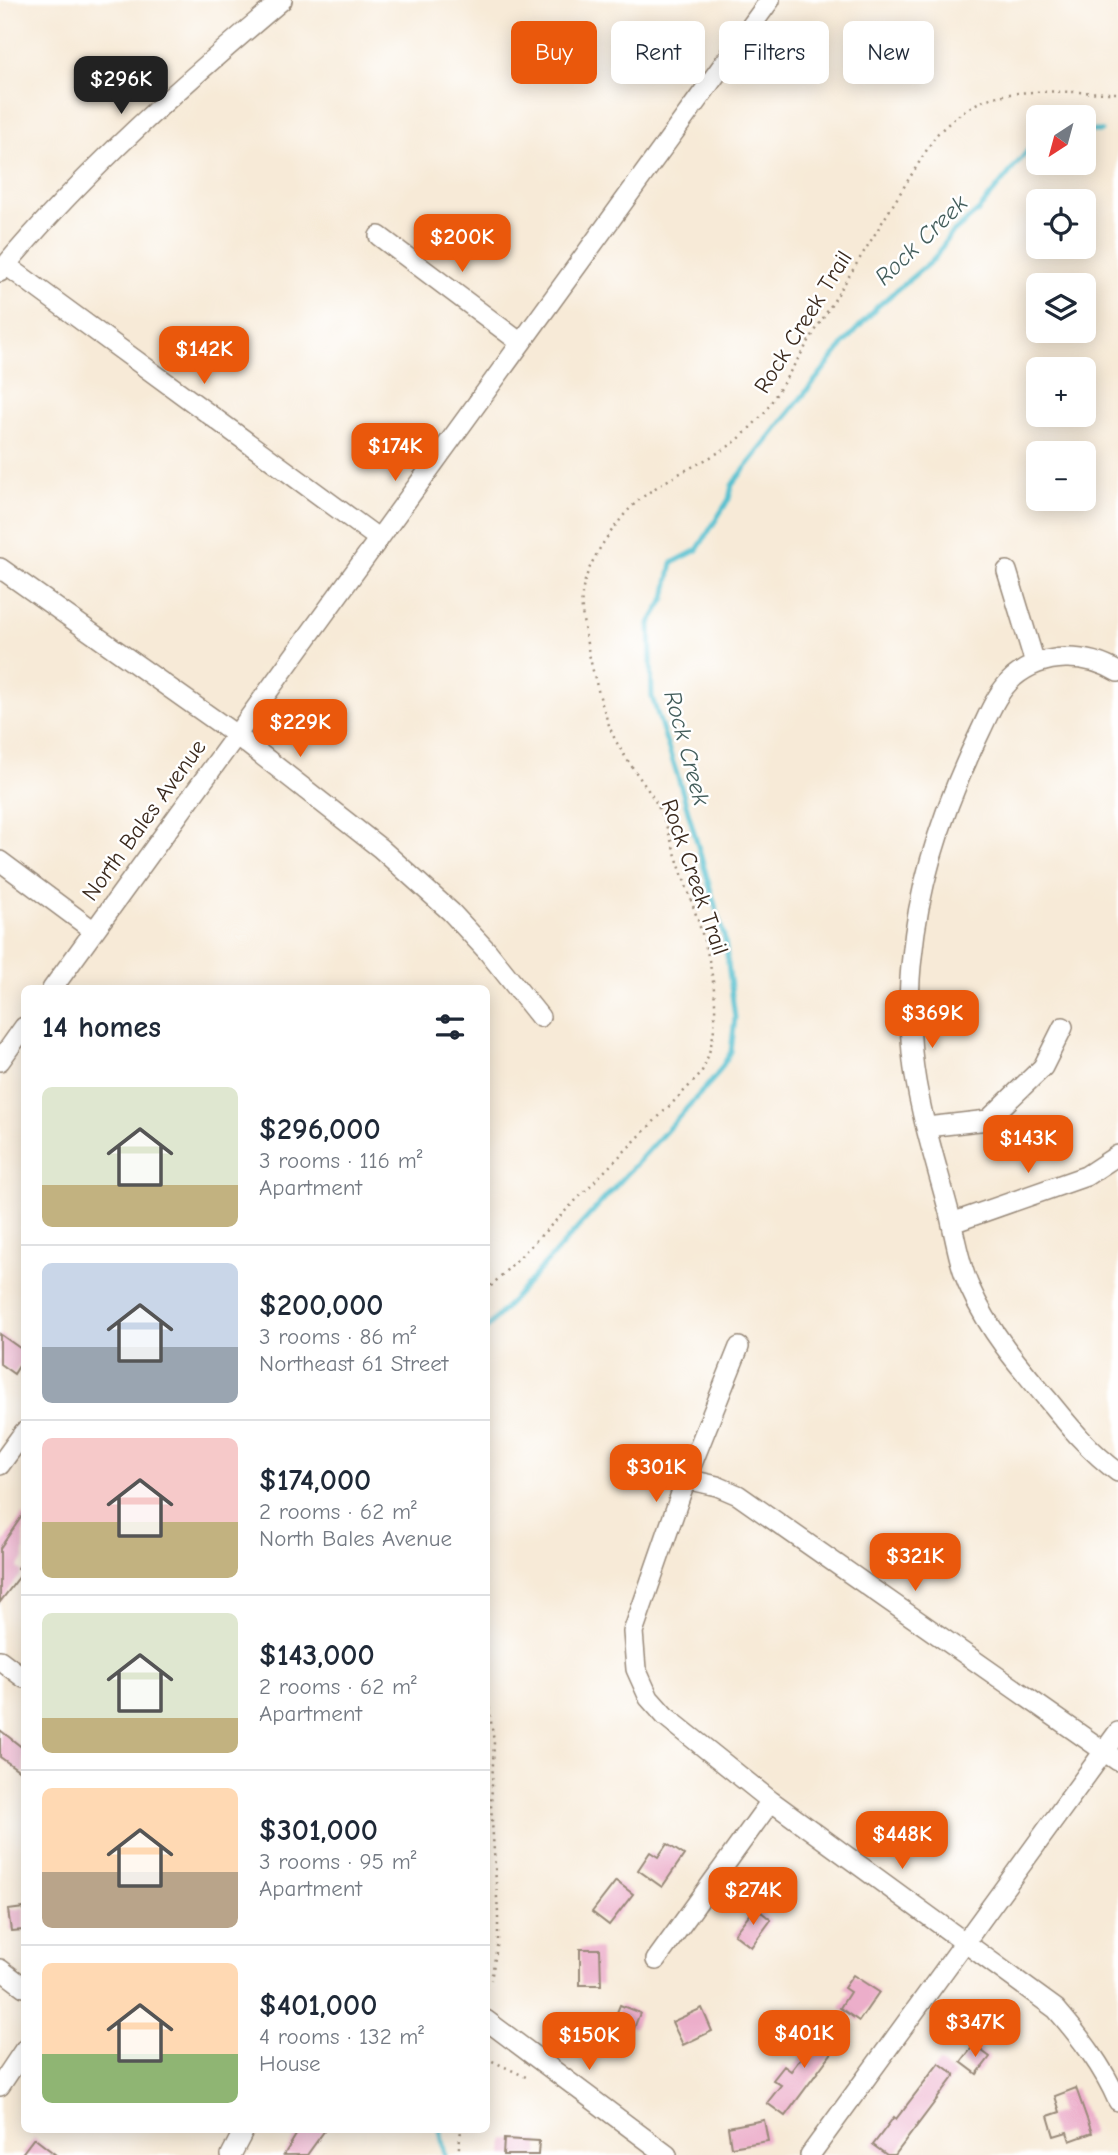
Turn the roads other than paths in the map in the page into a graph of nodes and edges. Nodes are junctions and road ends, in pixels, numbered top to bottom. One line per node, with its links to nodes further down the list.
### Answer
1 (282, 0): 4 (street)
2 (770, 0): 5 (street, North Bales Avenue)
3 (379, 236): 5 (street)
4 (3, 268): 6 (street)
5 (521, 344): 6 (street, North Bales Avenue)
6 (379, 539): 11 (street, North Bales Avenue)
7 (0, 568): 11 (street)
8 (1007, 570): 9 (street)
9 (1035, 663): 10 (street); 19 (street)
10 (1118, 672)
11 (236, 735): 13 (street, North Bales Avenue); 15 (street)
12 (0, 861): 13 (street)
13 (94, 931): 14 (street, North Bales Avenue)
14 (55, 985)
15 (540, 1017)
16 (1063, 1027): 19 (street)
17 (21, 1031): 18 (street)
18 (0, 1061)
19 (926, 1126): 21 (street)
20 (1118, 1155): 21 (street)
21 (952, 1223): 25 (street)
22 (739, 1347): 26 (street)
23 (21, 1436): 24 (street)
24 (0, 1465)
25 (1118, 1472)
26 (686, 1479): 30 (street); 31 (street)
27 (0, 1660): 28 (street)
28 (21, 1676)
29 (1118, 1732): 30 (street)
30 (1111, 1756): 32 (street)
31 (771, 1801): 32 (street); 33 (street)
32 (966, 1942): 39 (street); 43 (street)
33 (656, 1960)
34 (0, 1969): 35 (street)
35 (21, 1985)
36 (490, 2023): 42 (street)
37 (21, 2054): 38 (street)
38 (0, 2086)
39 (1118, 2101)
40 (242, 2133): 41 (street)
41 (231, 2155)
42 (667, 2155)
43 (810, 2155)

